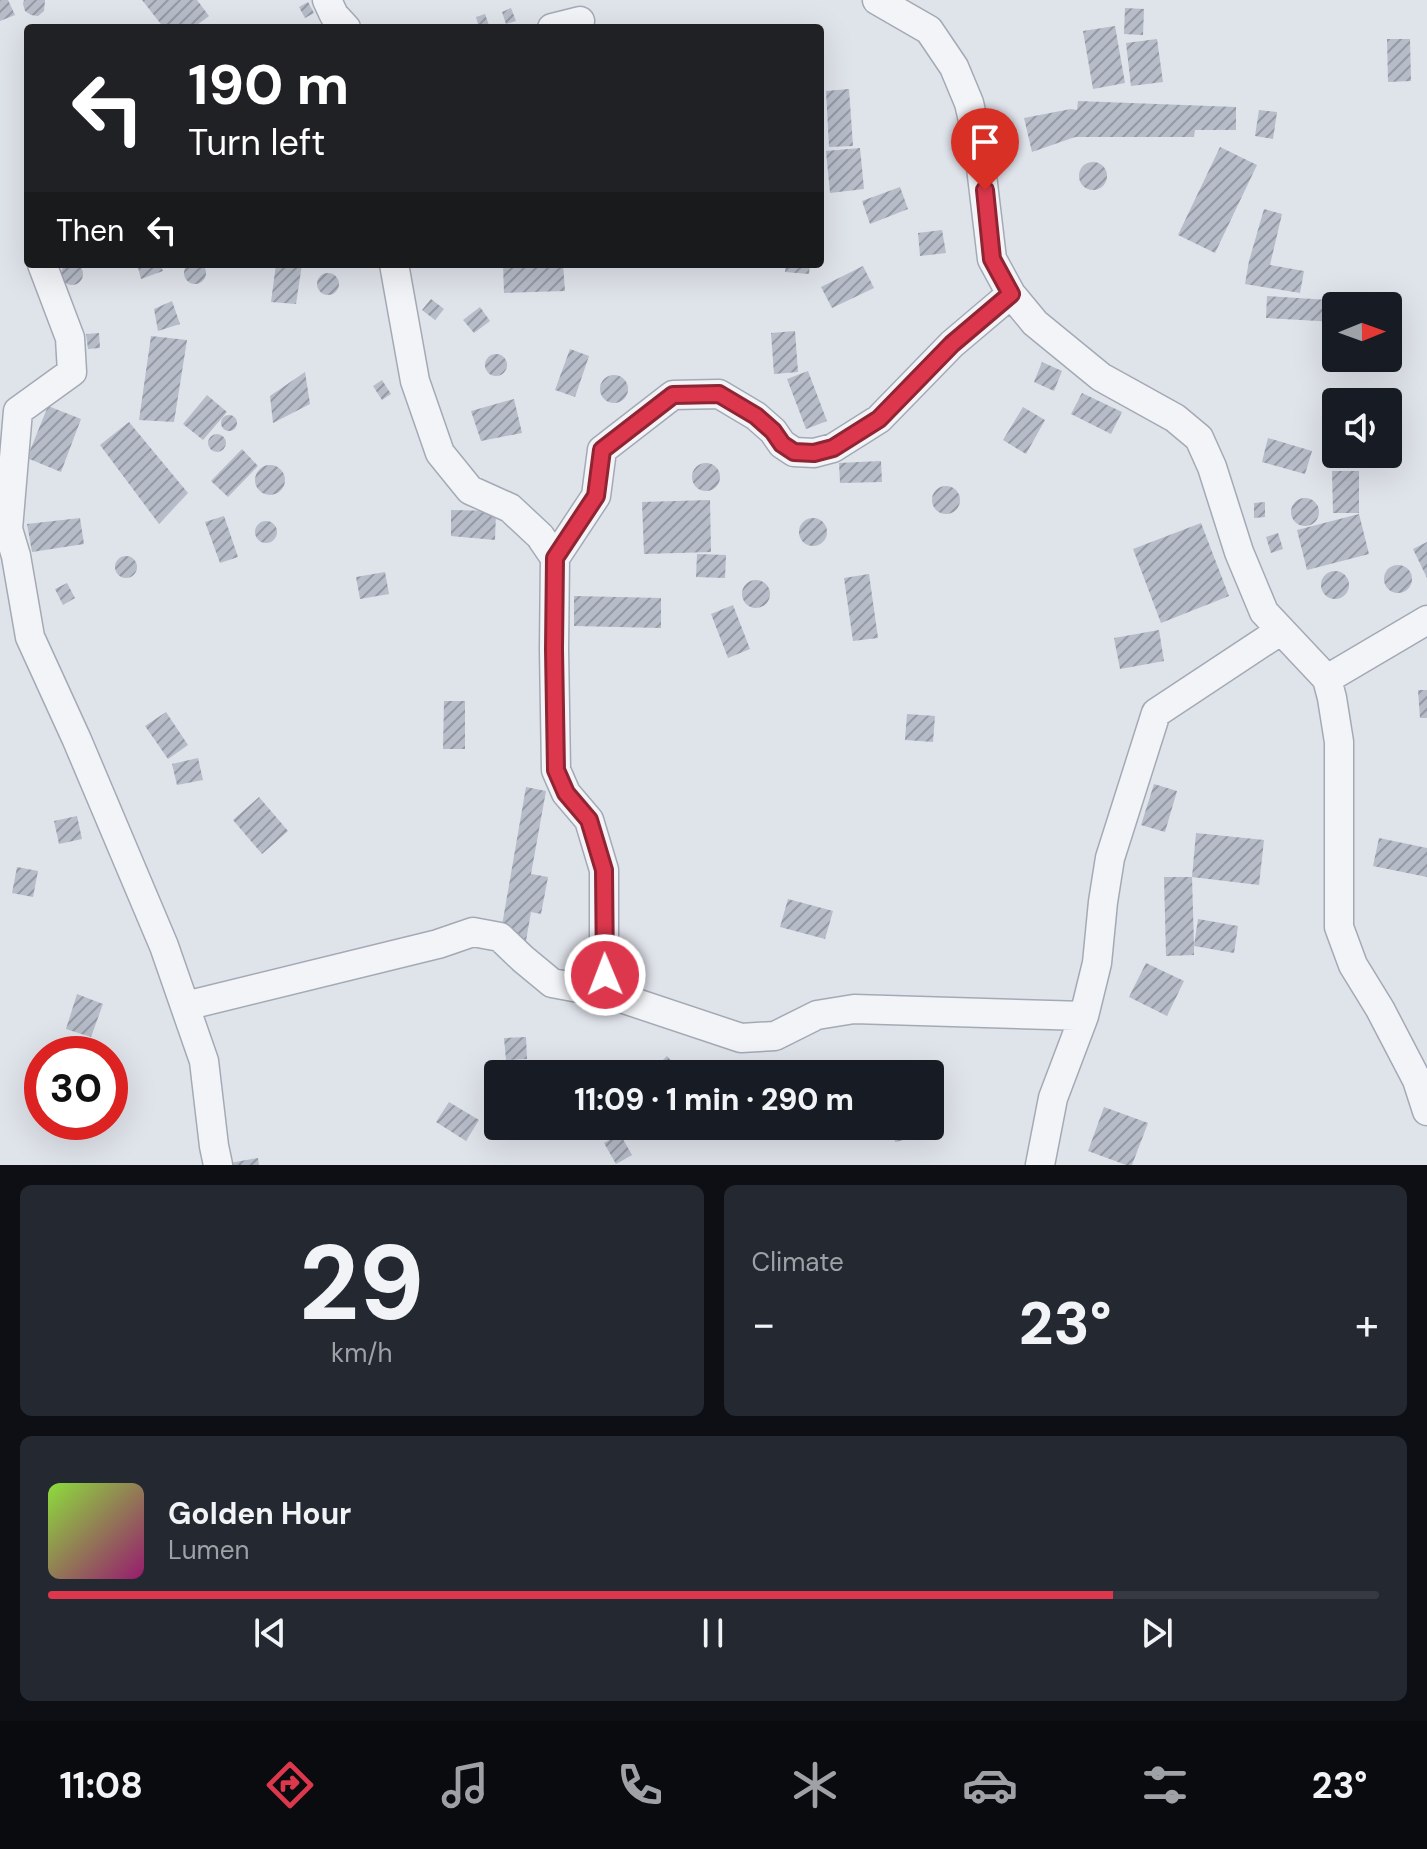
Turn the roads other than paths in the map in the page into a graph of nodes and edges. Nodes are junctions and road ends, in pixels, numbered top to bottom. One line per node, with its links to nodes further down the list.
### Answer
1 (327, 0): 4 (street)
2 (877, 0): 8 (street)
3 (580, 21): 5 (street)
4 (342, 24)
5 (568, 24)
6 (44, 268): 9 (street)
7 (395, 268): 10 (street)
8 (1011, 294): 10 (street); 12 (street)
9 (4, 526): 15 (street)
10 (555, 558): 14 (street)
11 (1427, 620): 13 (street)
12 (1280, 631): 13 (street); 16 (street)
13 (1327, 679): 17 (street)
14 (606, 993): 15 (street); 16 (street)
15 (185, 1006): 18 (street)
16 (1084, 1016): 19 (street)
17 (1427, 1111)
18 (218, 1165)
19 (1040, 1165)

